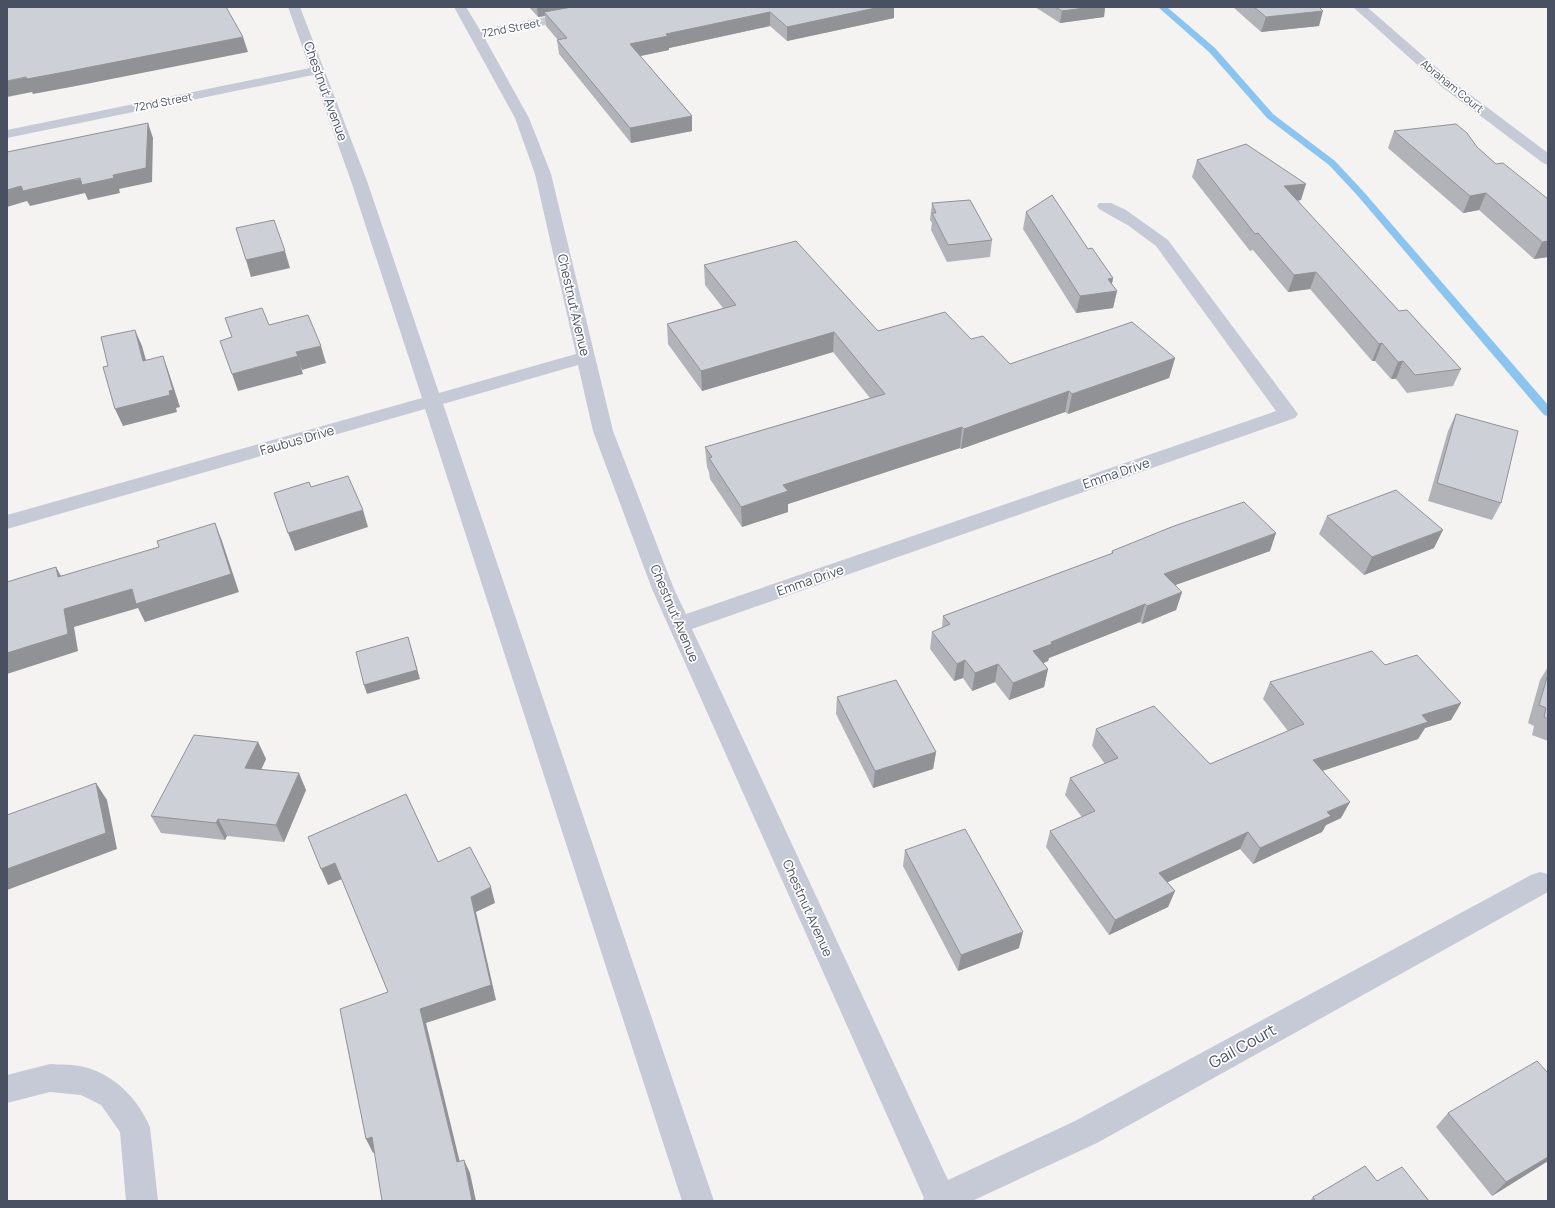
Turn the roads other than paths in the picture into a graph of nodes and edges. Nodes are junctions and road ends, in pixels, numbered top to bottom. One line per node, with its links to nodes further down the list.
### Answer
1 (294, 7): 6 (street, Chestnut Avenue)
2 (460, 7): 5 (street, Chestnut Avenue)
3 (616, 7): 5 (street, 72nd Street)
4 (1358, 7): 8 (street, Abraham Court)
5 (476, 35): 10 (street, Chestnut Avenue)
6 (318, 70): 7 (street, 72nd Street); 11 (street, Chestnut Avenue)
7 (7, 134)
8 (1548, 160)
9 (1105, 206): 13 (street, Emma Drive)
10 (586, 357): 11 (street, Faubus Drive); 13 (street, Chestnut Avenue)
11 (432, 401): 12 (street, Faubus Drive); 17 (street, Chestnut Avenue)
12 (7, 522)
13 (679, 625): 18 (street, Chestnut Avenue)
14 (1540, 883): 18 (street, Gail Court)
15 (7, 1088): 16 (street)
16 (142, 1201)
17 (698, 1201)
18 (940, 1201)

